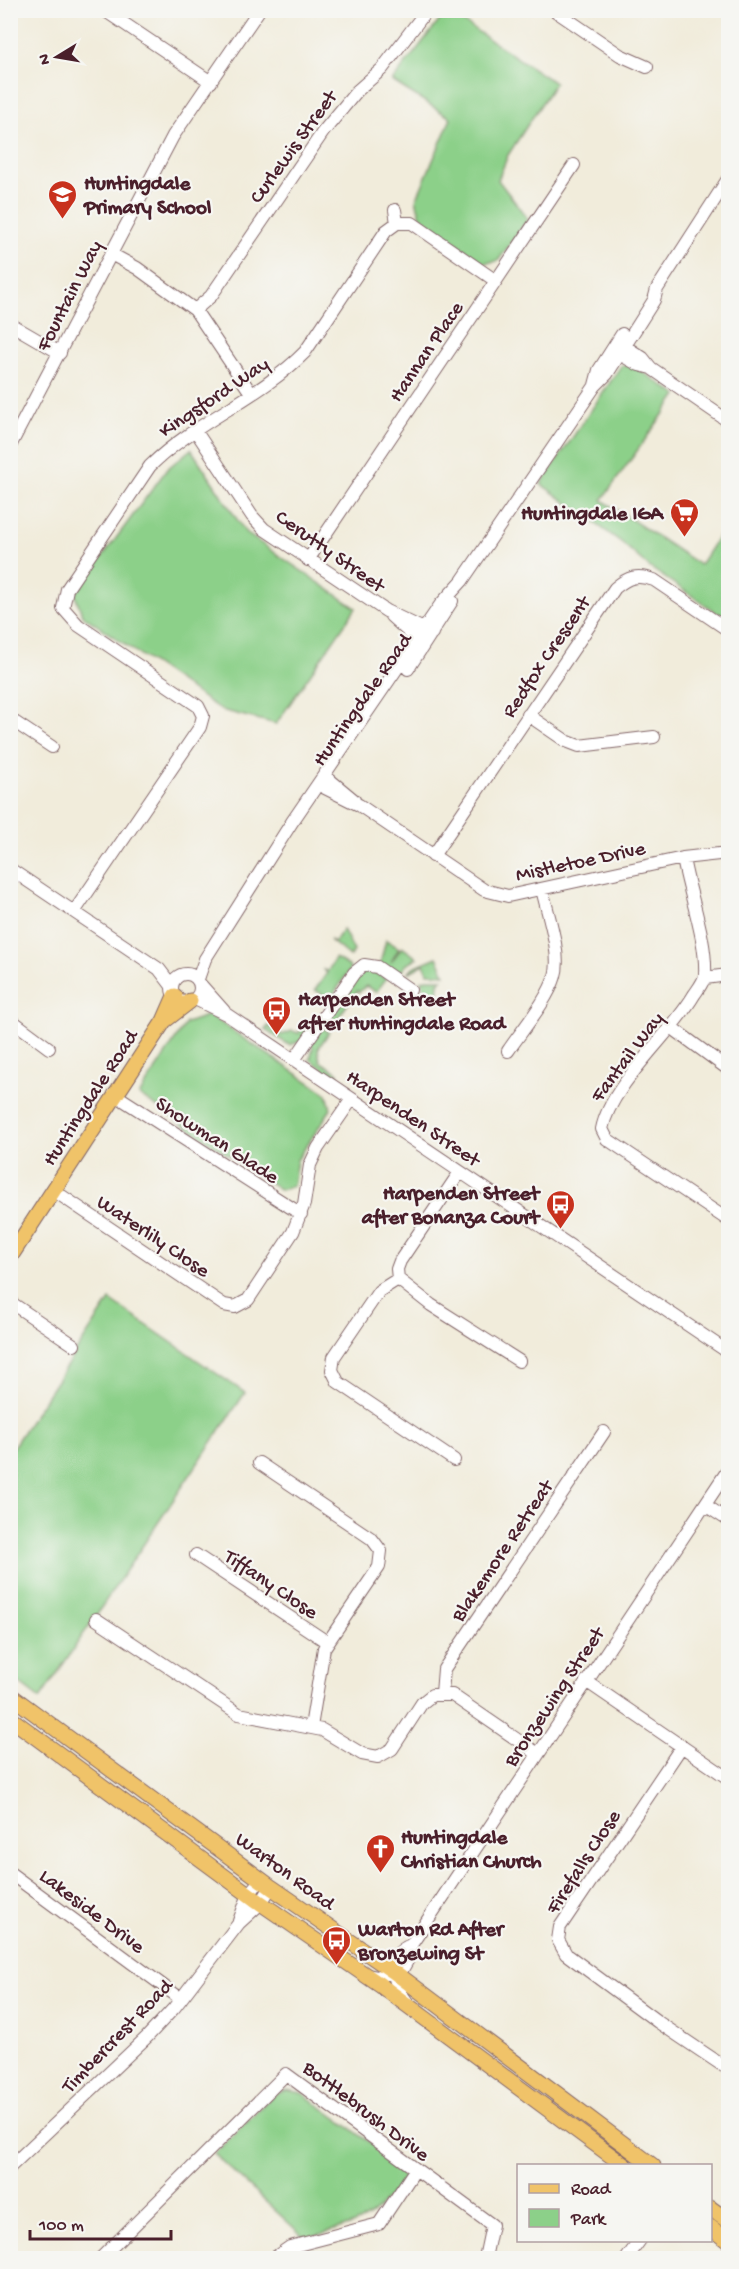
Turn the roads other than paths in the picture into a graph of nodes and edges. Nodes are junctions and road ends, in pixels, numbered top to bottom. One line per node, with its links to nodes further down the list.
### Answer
1 (104, 10): 6 (street)
2 (259, 10): 6 (street, Fountain Way)
3 (427, 10): 13 (street, Curlewis Street)
4 (554, 10): 5 (street)
5 (647, 67)
6 (211, 82): 11 (street, Fountain Way)
7 (574, 165): 12 (street, Hannan Place)
8 (729, 179): 15 (street, Huntingdale Road)
9 (395, 210): 10 (street)
10 (397, 223): 12 (street); 17 (street, Kingsford Way)
11 (111, 254): 13 (street); 16 (street, Fountain Way)
12 (496, 281): 21 (street, Hannan Place)
13 (195, 310): 17 (street)
14 (10, 324): 16 (street)
15 (618, 348): 18 (street); 24 (street, Huntingdale Road)
16 (60, 353): 20 (street, Fountain Way)
17 (251, 393): 19 (street, Kingsford Way)
18 (729, 421)
19 (195, 430): 21 (street, Cerutty Street); 36 (street, Kingsford Way)
20 (10, 446)
21 (308, 560): 22 (street, Cerutty Street)
22 (386, 611): 24 (street, Cerutty Street); 25 (street, Cerutty Street)
23 (729, 630): 26 (street, Redfox Crescent)
24 (429, 631): 25 (street, Huntingdale Road)
25 (420, 643): 30 (street, Huntingdale Road)
26 (528, 716): 28 (street); 32 (street, Redfox Crescent)
27 (10, 719): 29 (street)
28 (654, 737)
29 (52, 747)
30 (325, 782): 32 (street, Mistletoe Drive); 39 (street, Huntingdale Road)
31 (729, 853): 33 (street, Mistletoe Drive)
32 (433, 856): 35 (street, Mistletoe Drive)
33 (684, 858): 35 (street, Mistletoe Drive); 40 (street)
34 (10, 869): 36 (street)
35 (542, 889): 49 (street)
36 (74, 912): 37 (street)
37 (159, 969): 39 (street); 42 (street)
38 (729, 975): 40 (street)
39 (192, 978): 42 (street); 43 (street); 44 (street, Harpenden Street)
40 (705, 978): 47 (street, Fantail Way)
41 (410, 990): 50 (street)
42 (173, 991): 43 (street, Harpenden Street); 46 (main road, Huntingdale Road)
43 (193, 1000): 44 (street, Harpenden Street); 46 (main road, Huntingdale Road)
44 (226, 1014): 50 (street, Harpenden Street)
45 (10, 1019): 48 (street)
46 (164, 1021): 52 (main road, Huntingdale Road)
47 (671, 1027): 51 (street); 57 (street, Fantail Way)
48 (49, 1048)
49 (508, 1052)
50 (294, 1060): 53 (street, Harpenden Street)
51 (729, 1069)
52 (114, 1094): 55 (main road, Huntingdale Road); 56 (street, Showman Glade)
53 (352, 1099): 54 (street, Harpenden Street); 56 (street)
54 (460, 1172): 59 (street); 64 (street, Harpenden Street)
55 (53, 1190): 58 (main road, Huntingdale Road); 61 (street, Waterlily Close)
56 (302, 1214): 61 (street)
57 (729, 1220)
58 (10, 1257)
59 (398, 1279): 65 (street); 67 (street)
60 (10, 1302): 63 (street)
61 (235, 1307): 62 (street)
62 (236, 1320)
63 (74, 1345)
64 (729, 1352)
65 (519, 1361)
66 (604, 1432): 76 (street, Blakemore Retreat)
67 (454, 1460)
68 (259, 1463): 74 (street)
69 (729, 1470): 70 (street, Bronzewing Street)
70 (705, 1504): 71 (street); 75 (street, Bronzewing Street)
71 (729, 1520)
72 (196, 1555): 74 (street, Tiffany Close)
73 (96, 1619): 79 (street)
74 (327, 1642): 79 (street)
75 (586, 1681): 80 (street); 81 (street, Bronzewing Street)
76 (442, 1694): 79 (street); 81 (street)
77 (10, 1695): 84 (main road, Warton Road)
78 (10, 1718): 85 (main road, Warton Road)
79 (310, 1727)
80 (682, 1746): 82 (street); 90 (street, Firefalls Close)
81 (538, 1754): 86 (street, Bronzewing Street)
82 (729, 1778)
83 (10, 1873): 88 (street, Lakeside Drive)
84 (266, 1883): 85 (street, Timbercrest Road); 86 (main road, Warton Road)
85 (255, 1899): 87 (main road, Warton Road); 88 (street, Timbercrest Road)
86 (393, 1971): 87 (street); 89 (street); 92 (main road, Warton Road)
87 (365, 1975): 89 (main road, Warton Road)
88 (181, 1999): 93 (street, Timbercrest Road)
89 (420, 2016): 91 (main road, Warton Road)
90 (729, 2069)
91 (622, 2164)
92 (650, 2164)
93 (10, 2167)
94 (415, 2170): 100 (street, Bottlebrush Drive); 101 (street); 102 (street, Bottlebrush Drive)
95 (712, 2209): 96 (main road)
96 (729, 2221)
97 (712, 2229): 98 (main road)
98 (729, 2241)
99 (639, 2242): 103 (street)
100 (101, 2259)
101 (274, 2259)
102 (484, 2259)
103 (627, 2259)

